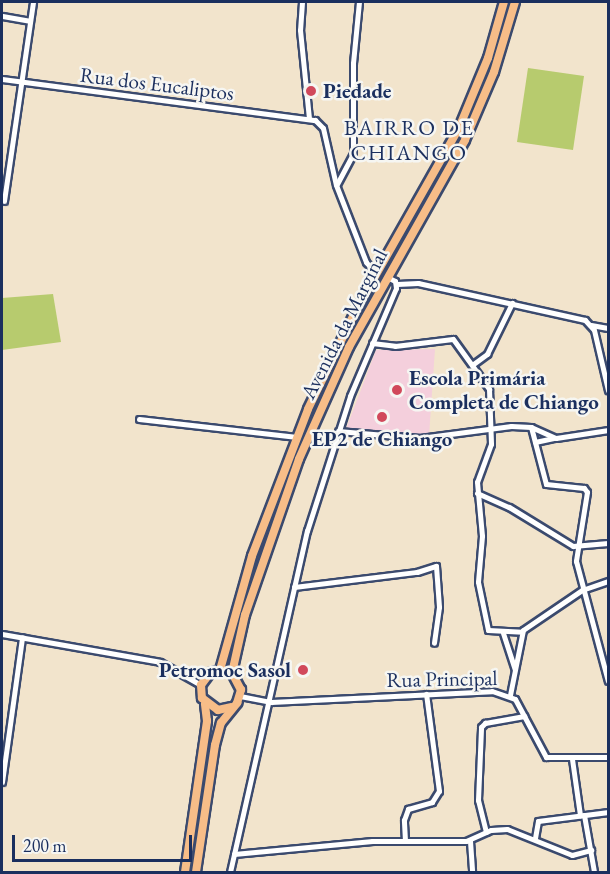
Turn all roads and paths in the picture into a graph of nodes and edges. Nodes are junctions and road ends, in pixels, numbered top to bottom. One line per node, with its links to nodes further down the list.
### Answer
1 (33, 2): 7 (street)
2 (302, 2): 10 (street)
3 (358, 2): 11 (street)
4 (504, 2): 13 (main road, Avenida da Marginal)
5 (515, 2): 14 (main road, Avenida da Marginal)
6 (2, 16): 7 (street)
7 (30, 21): 9 (street)
8 (2, 79): 9 (street, Rua dos Eucaliptos)
9 (21, 82): 10 (street, Rua dos Eucaliptos); 12 (street)
10 (309, 118): 11 (street)
11 (336, 185): 13 (street)
12 (4, 201)
13 (375, 274): 27 (main road, Avenida da Marginal)
14 (387, 277): 15 (street); 44 (main road, Avenida da Marginal)
15 (397, 284): 16 (street); 19 (street)
16 (512, 303): 17 (street); 20 (street)
17 (591, 325): 18 (street); 21 (street)
18 (609, 328)
19 (372, 343): 20 (street); 26 (street)
20 (472, 365): 23 (street)
21 (609, 390)
22 (139, 419): 27 (street)
23 (490, 428): 24 (street); 26 (street); 30 (street)
24 (531, 428): 28 (street); 29 (street)
25 (609, 430): 28 (street)
26 (338, 431): 34 (street)
27 (297, 436): 42 (main road, Avenida da Marginal)
28 (556, 438): 29 (street)
29 (535, 442): 32 (street)
30 (477, 493): 32 (street); 37 (street)
31 (609, 543): 32 (street)
32 (576, 547): 35 (street)
33 (609, 581): 35 (street)
34 (294, 587): 40 (street); 50 (street)
35 (582, 590): 36 (street); 41 (street)
36 (522, 632): 37 (street); 43 (street)
37 (502, 633): 43 (street)
38 (2, 634): 39 (street)
39 (22, 638): 46 (street); 56 (street)
40 (434, 643)
41 (606, 662): 45 (street)
42 (220, 670): 44 (main road); 46 (main road)
43 (515, 670): 48 (street)
44 (232, 673): 49 (main road)
45 (609, 681)
46 (201, 685): 51 (main road)
47 (426, 694): 48 (street, Rua Principal); 50 (street, Rua Principal); 62 (street)
48 (510, 695): 53 (street, Rua Principal)
49 (240, 696): 50 (street, Rua Principal); 52 (main road)
50 (266, 702): 64 (street)
51 (206, 704): 52 (main road); 65 (main road)
52 (231, 707): 66 (main road)
53 (524, 716): 55 (street, Rua Principal); 59 (street)
54 (609, 757): 55 (street, Rua Principal)
55 (572, 759): 58 (street)
56 (2, 781)
57 (609, 812): 58 (street)
58 (582, 815): 60 (street); 63 (street)
59 (486, 832): 60 (street); 61 (street)
60 (535, 838): 63 (street)
61 (470, 840): 62 (street); 68 (street)
62 (405, 841): 64 (street)
63 (591, 850): 69 (street)
64 (234, 854): 67 (street)
65 (185, 873)
66 (196, 873)
67 (230, 873)
68 (472, 873)
69 (594, 873)

